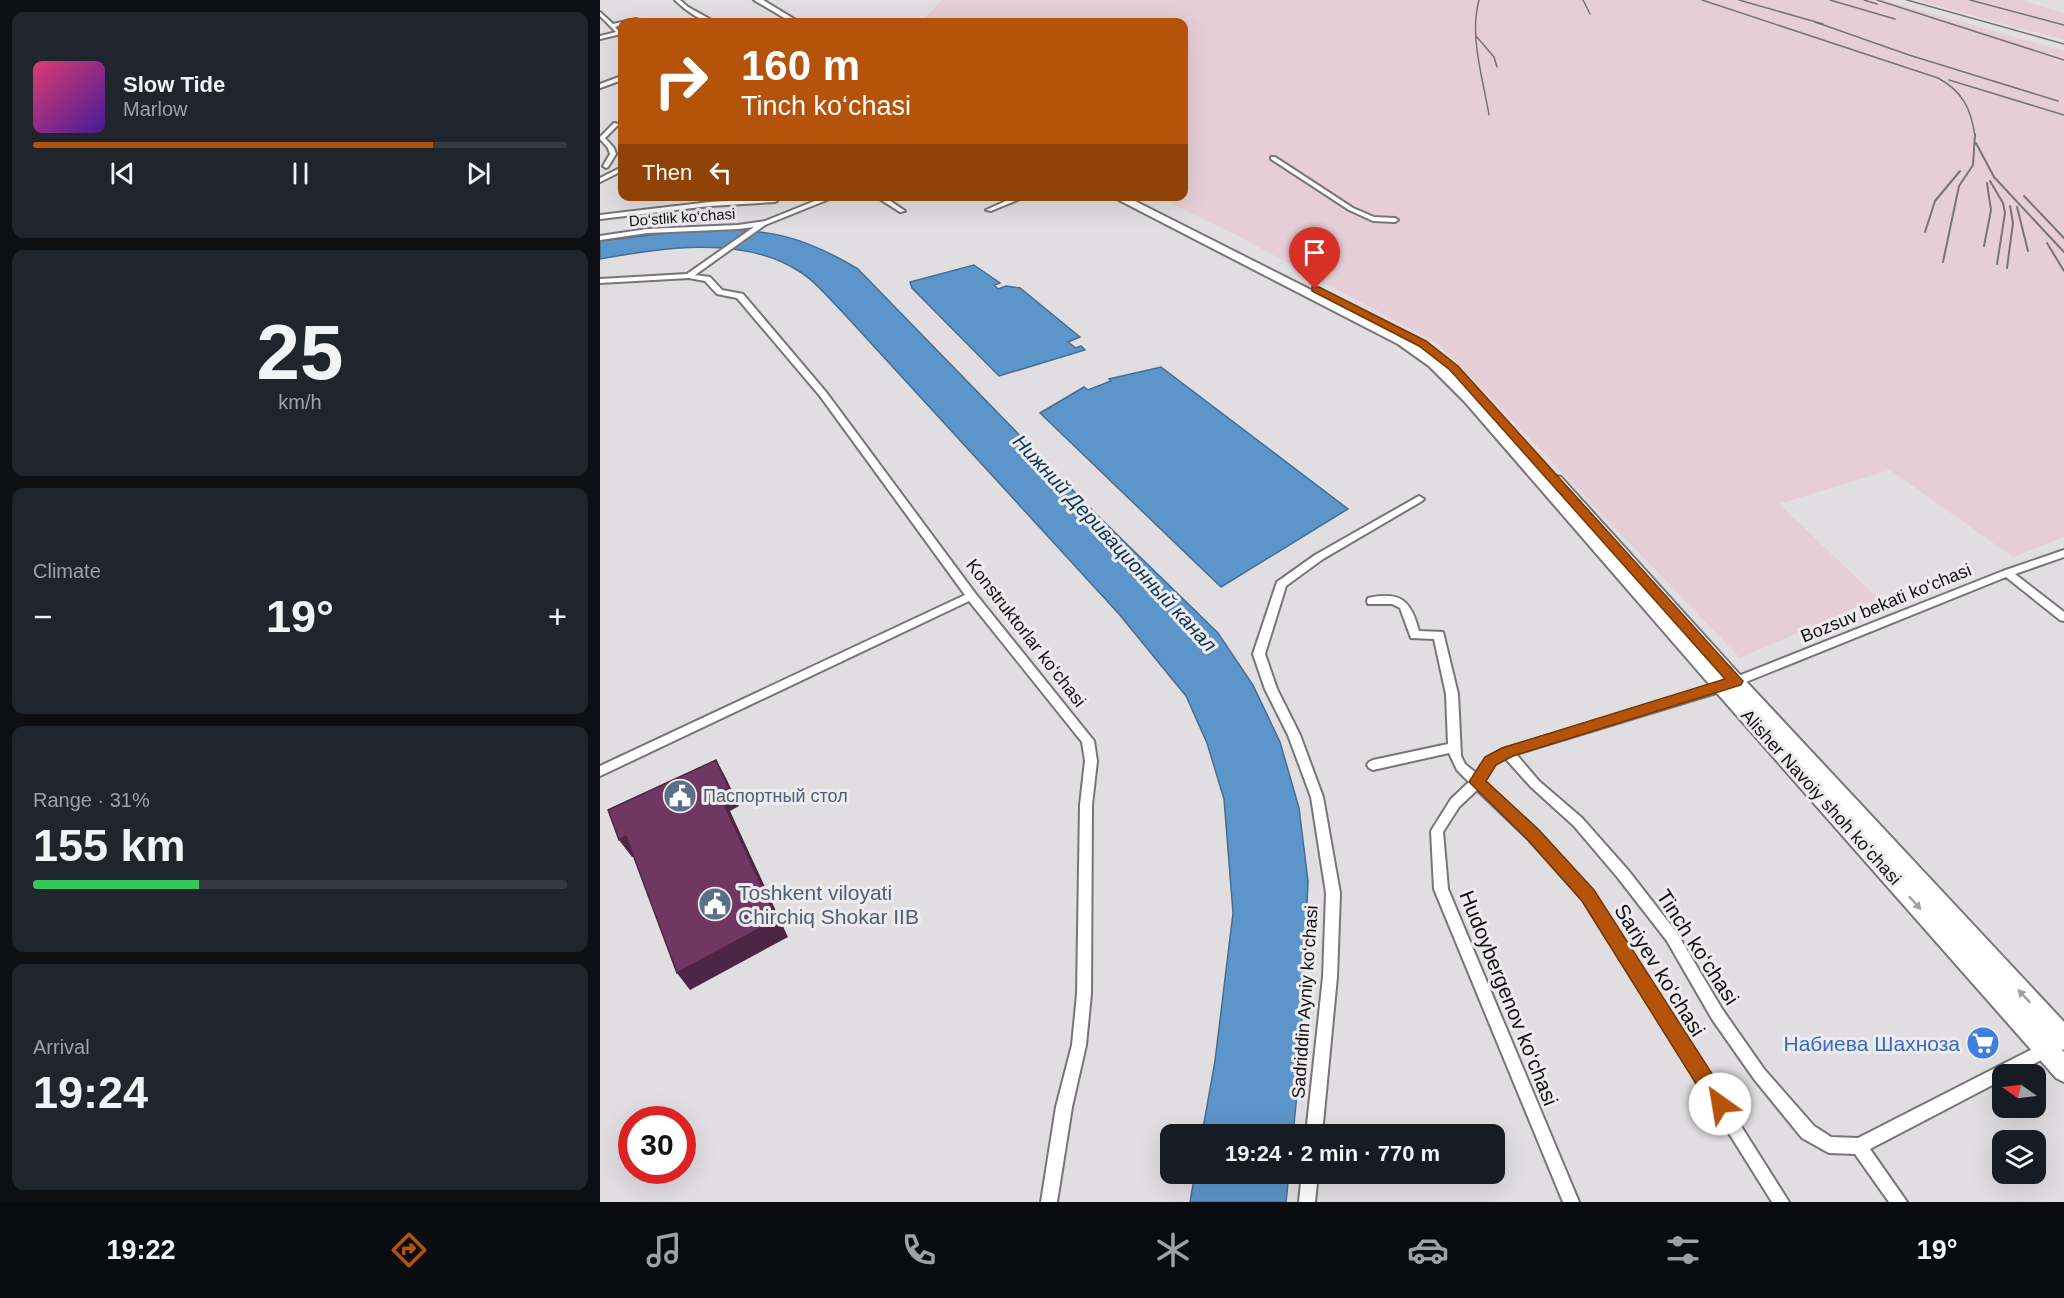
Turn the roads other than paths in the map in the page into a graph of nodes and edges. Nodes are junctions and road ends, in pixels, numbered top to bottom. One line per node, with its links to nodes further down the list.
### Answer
1 (677, 0): 5 (street)
2 (749, 0): 6 (main road)
3 (758, 0): 7 (main road)
4 (600, 13): 9 (street)
5 (705, 18)
6 (779, 18)
7 (788, 18)
8 (618, 24): 9 (street)
9 (612, 26): 10 (street)
10 (618, 32)
11 (618, 33): 12 (street)
12 (600, 38)
13 (618, 75): 14 (street)
14 (600, 86)
15 (616, 123): 17 (street)
16 (1273, 158): 32 (street)
17 (603, 166): 18 (street)
18 (618, 167)
19 (618, 169): 20 (street)
20 (600, 180)
21 (712, 201): 28 (street)
22 (759, 201): 28 (street, Do‘stlik ko‘chasi)
23 (818, 201): 33 (street, Do‘stlik ko‘chasi)
24 (886, 201): 30 (street)
25 (1013, 201): 29 (street)
26 (1126, 201): 43 (main road, Alisher Navoiy shoh koʻchasi)
27 (1142, 201): 43 (main road, Alisher Navoiy shoh koʻchasi)
28 (710, 204): 31 (street, Do‘stlik ko‘chasi)
29 (989, 210)
30 (902, 211)
31 (600, 217)
32 (1395, 220)
33 (763, 223): 34 (street, Do‘stlik ko‘chasi); 35 (street)
34 (600, 238)
35 (689, 276): 36 (street, Konstruktorlar ko‘chasi); 40 (street, Konstruktorlar ko‘chasi)
36 (600, 281)
37 (1419, 499): 51 (street, Sadriddin Ayniy ko‘chasi)
38 (2064, 553): 39 (street, Bozsuv bekati ko‘chasi)
39 (2007, 573): 42 (street); 43 (street, Bozsuv bekati ko‘chasi)
40 (971, 596): 47 (street); 54 (street, Konstruktorlar ko‘chasi)
41 (1372, 601): 44 (street)
42 (2064, 617)
43 (1729, 684): 45 (street); 49 (main road, Alisher Navoiy shoh koʻchasi)
44 (1455, 747): 46 (street); 48 (street, Sariyev ko‘chasi)
45 (1508, 752): 48 (street); 52 (street, Tinch ko‘chasi)
46 (1373, 765)
47 (600, 771)
48 (1477, 782): 56 (street, Hudoybergenov ko‘chasi); 57 (street, Sariyev ko‘chasi)
49 (2058, 1042): 50 (main road, Alisher Navoiy shoh koʻchasi); 52 (street, Tinch ko‘chasi)
50 (2064, 1070)
51 (1315, 1124)
52 (1859, 1146): 58 (street)
53 (1309, 1184): 55 (street)
54 (1049, 1202)
55 (1307, 1202)
56 (1571, 1202)
57 (1782, 1202)
58 (1899, 1202)

